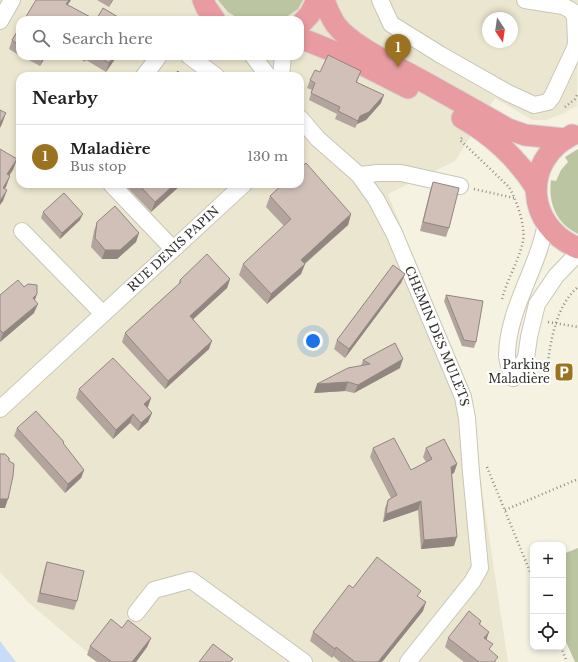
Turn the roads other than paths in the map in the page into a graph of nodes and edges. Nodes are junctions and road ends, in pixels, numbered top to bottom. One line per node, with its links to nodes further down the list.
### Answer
1 (12, 0): 9 (street)
2 (204, 0): 8 (main road)
3 (317, 0): 10 (main road)
4 (324, 0): 21 (main road)
5 (380, 0): 7 (street)
6 (525, 0): 7 (street)
7 (564, 3)
8 (212, 16)
9 (0, 21)
10 (304, 21)
11 (304, 40): 26 (main road)
12 (156, 60): 16 (street)
13 (194, 60): 17 (street)
14 (256, 60): 18 (street)
15 (283, 60): 19 (street)
16 (147, 72)
17 (211, 72)
18 (265, 72)
19 (281, 72)
20 (304, 127): 22 (street, CHEMIN DES MULETS)
21 (571, 136): 26 (main road)
22 (359, 175): 23 (street); 37 (street, CHEMIN DES MULETS)
23 (460, 186)
24 (115, 188): 30 (street)
25 (240, 188): 30 (street, RUE DENIS PAPIN)
26 (536, 188): 27 (main road)
27 (546, 223): 29 (main road); 31 (street)
28 (22, 231): 32 (street)
29 (578, 248)
30 (173, 249): 32 (street, RUE DENIS PAPIN)
31 (578, 253)
32 (103, 314): 33 (street, RUE DENIS PAPIN)
33 (0, 409)
34 (136, 612): 35 (street)
35 (286, 657): 36 (street)
36 (304, 662)
37 (408, 662)

